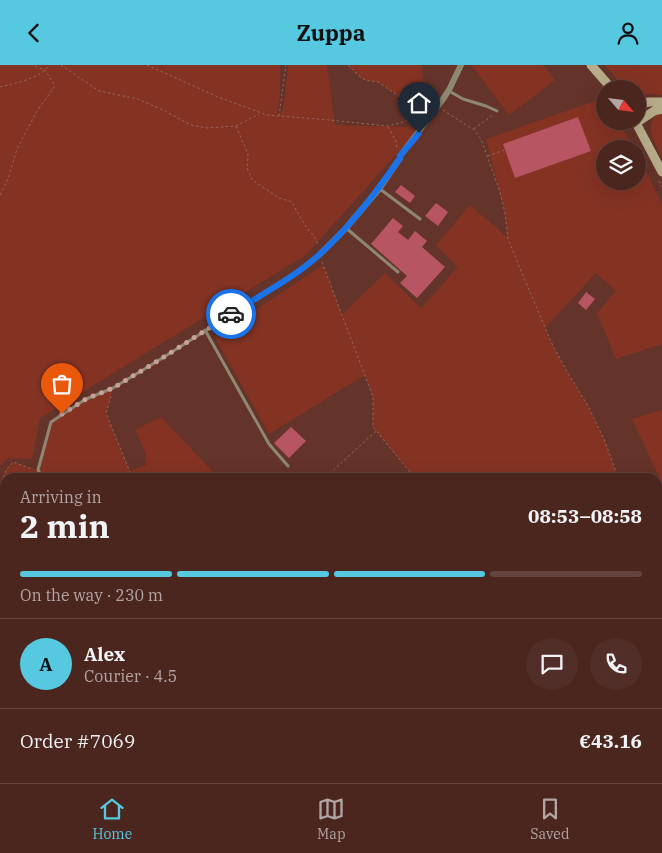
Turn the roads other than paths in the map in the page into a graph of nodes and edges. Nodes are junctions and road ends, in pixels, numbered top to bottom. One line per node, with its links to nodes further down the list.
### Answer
1 (461, 65): 4 (street)
2 (591, 65): 3 (street)
3 (604, 80)
4 (449, 91): 8 (lane); 12 (street)
5 (662, 102): 6 (street)
6 (646, 103)
7 (662, 109): 9 (street)
8 (497, 111)
9 (646, 116)
10 (639, 130): 11 (street)
11 (662, 172)
12 (379, 189): 13 (lane); 14 (street)
13 (420, 219)
14 (346, 229): 15 (street); 16 (lane)
15 (319, 255): 17 (lane)
16 (398, 272)
17 (205, 330): 18 (lane); 19 (lane)
18 (288, 466)
19 (40, 473)

